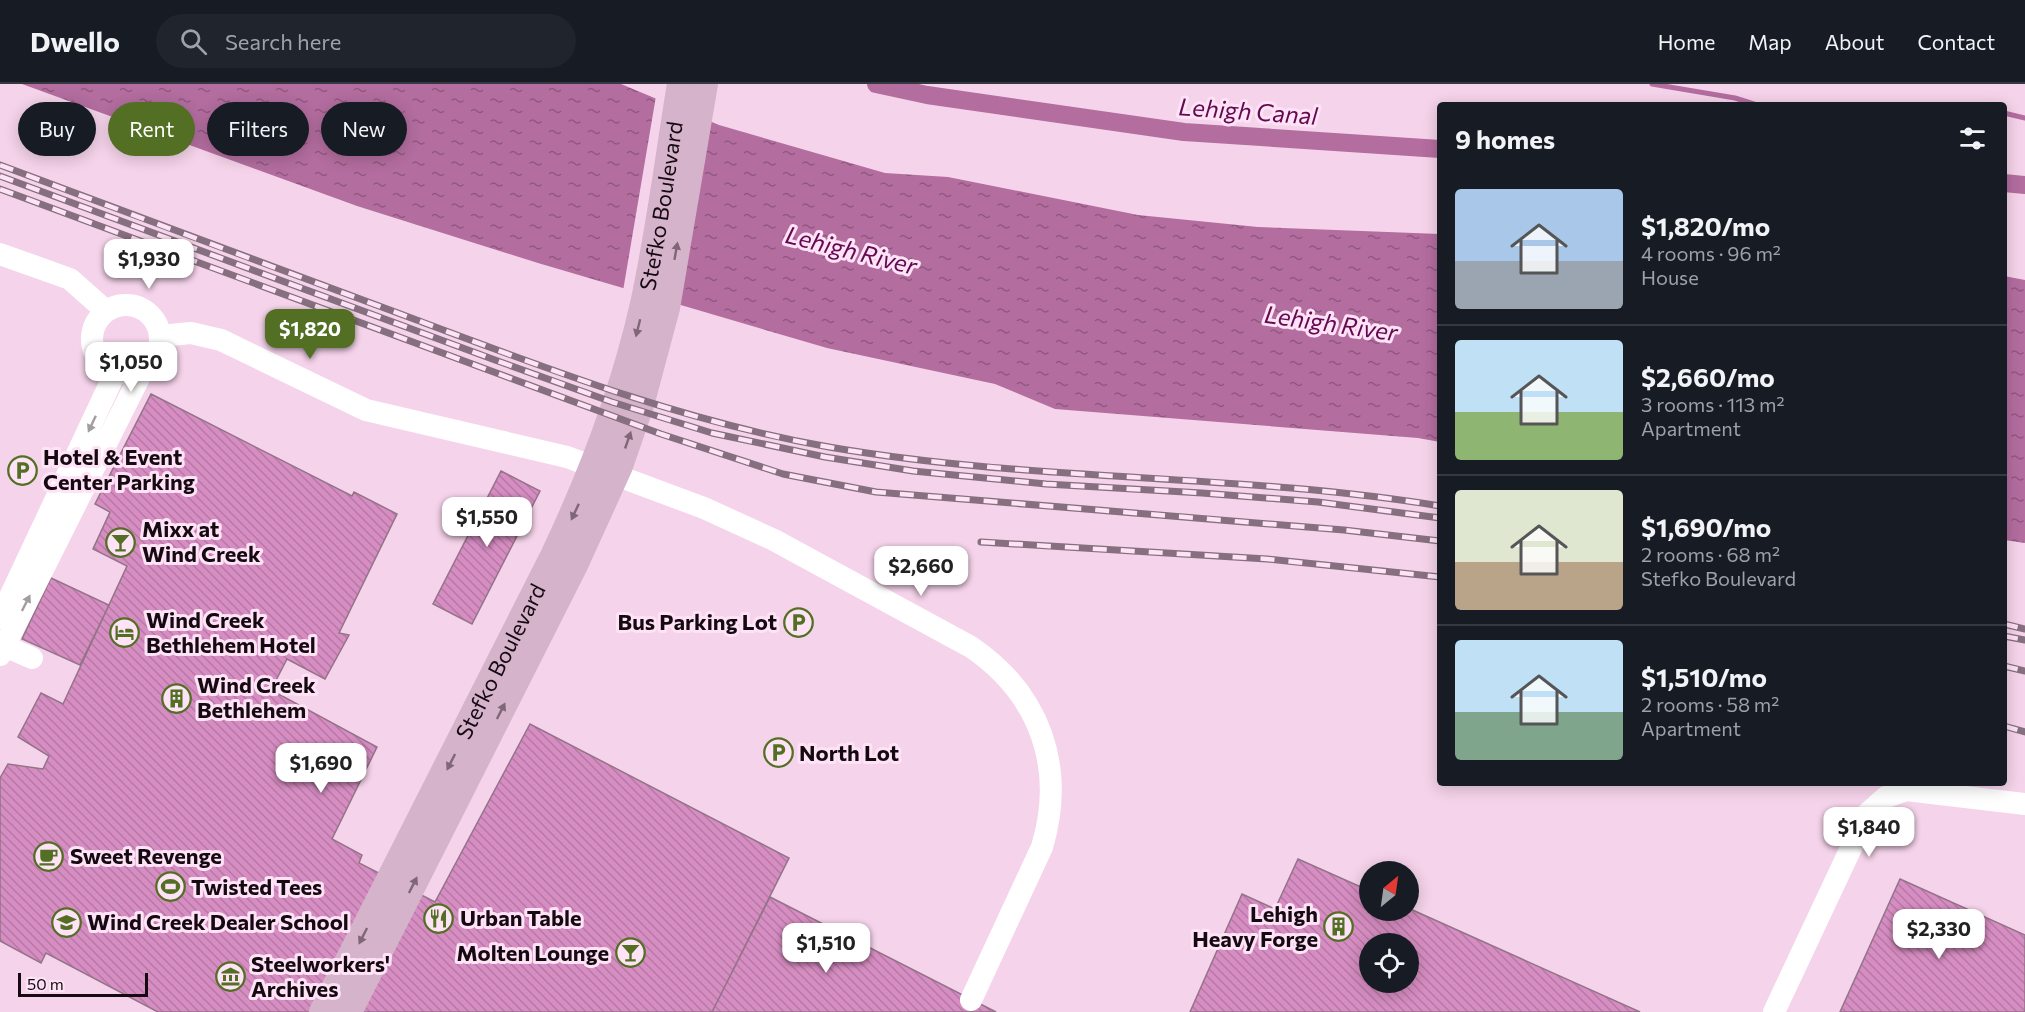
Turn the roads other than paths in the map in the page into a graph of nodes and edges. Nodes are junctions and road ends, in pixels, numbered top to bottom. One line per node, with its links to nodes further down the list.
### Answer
1 (681, 84): 13 (main road, Stefko Boulevard, one-way to 13)
2 (704, 84): 14 (main road, Stefko Boulevard, one-way to 2)
3 (0, 254): 4 (street)
4 (106, 311): 5 (street); 7 (street)
5 (160, 336): 6 (street); 12 (street)
6 (144, 368): 7 (street); 9 (street, one-way to 6)
7 (116, 371): 8 (street, one-way to 8)
8 (0, 618)
9 (2, 648): 10 (street)
10 (32, 658)
11 (2025, 804): 15 (street)
12 (971, 1000)
13 (323, 1012)
14 (348, 1012)
15 (1774, 1012)

